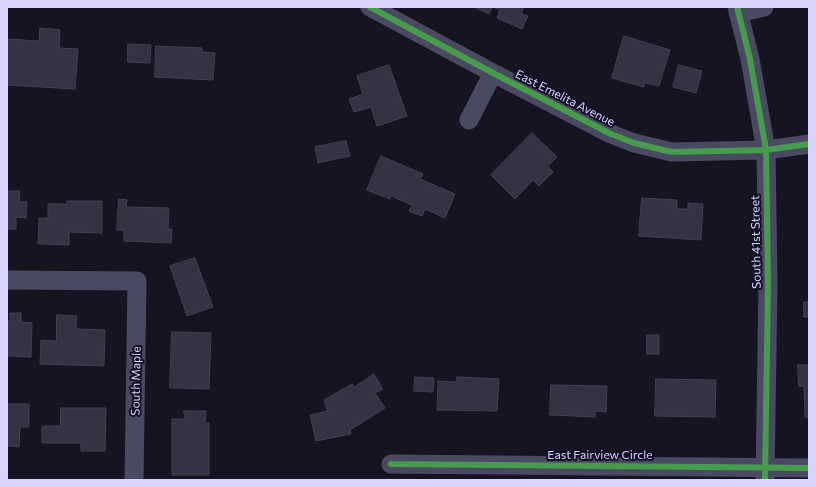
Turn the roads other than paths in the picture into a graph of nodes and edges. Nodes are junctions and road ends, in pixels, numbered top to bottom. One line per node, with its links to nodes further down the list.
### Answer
1 (370, 7): 4 (street, East Emelita Avenue)
2 (764, 7): 3 (street)
3 (737, 10): 7 (street, South 41st Street)
4 (493, 73): 5 (street); 7 (street, East Emelita Avenue)
5 (469, 120)
6 (809, 144): 7 (street, East Emelita Avenue)
7 (766, 150): 11 (street, South 41st Street)
8 (7, 280): 12 (street, South Maple)
9 (391, 464): 11 (street, East Fairview Circle)
10 (809, 468): 11 (street, East Fairview Circle)
11 (765, 474)
12 (134, 480)

